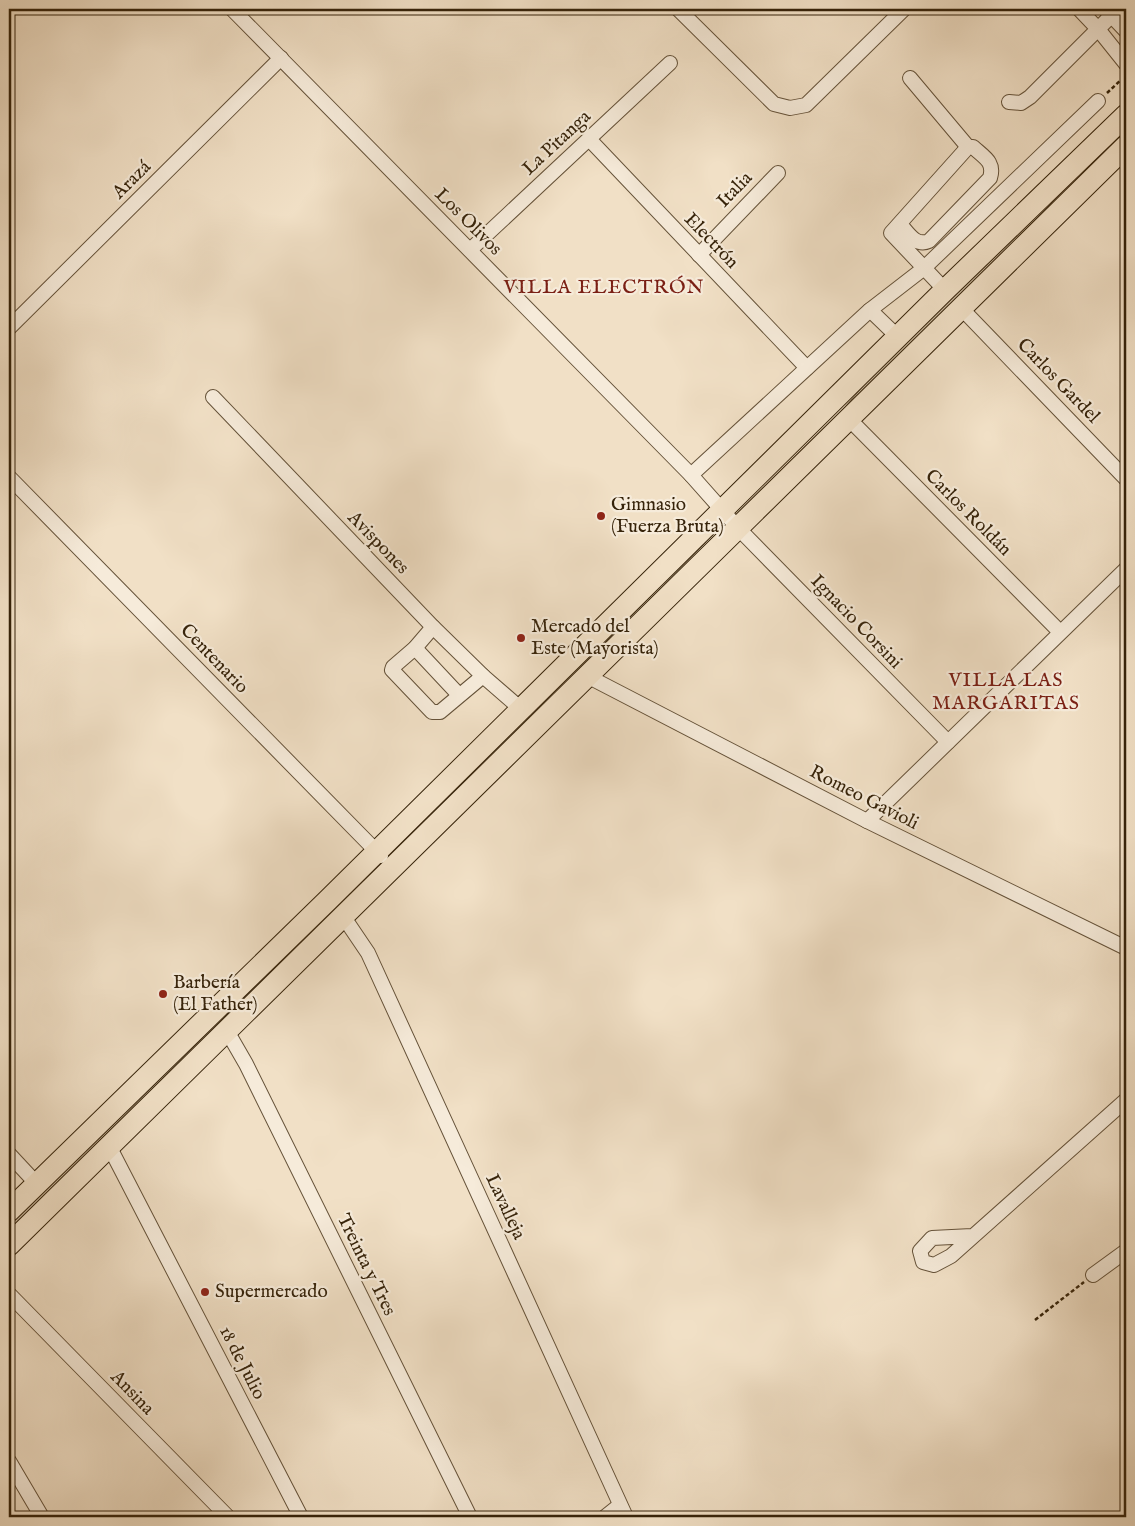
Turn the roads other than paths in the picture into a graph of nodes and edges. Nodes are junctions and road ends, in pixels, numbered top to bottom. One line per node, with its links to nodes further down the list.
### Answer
1 (232, 9): 8 (street, Los Olivos)
2 (678, 9): 3 (street)
3 (904, 9)
4 (1079, 9): 6 (street)
5 (1108, 12): 6 (street); 7 (street)
6 (1098, 29): 10 (street); 13 (street)
7 (1126, 30)
8 (281, 58): 20 (street, Los Olivos); 26 (street, Arazá)
9 (670, 63): 15 (street, La Pitanga)
10 (1126, 64)
11 (910, 78): 17 (street)
12 (1098, 101): 22 (street)
13 (1009, 102)
14 (1126, 115): 23 (highway)
15 (589, 139): 20 (street, La Pitanga); 21 (street, Electrón)
16 (1126, 146): 24 (highway)
17 (968, 147): 19 (street); 19 (street)
18 (778, 173): 21 (street, Italia)
19 (900, 224): 22 (street)
20 (470, 250): 31 (street, Los Olivos)
21 (699, 255): 28 (street, Electrón)
22 (923, 269): 23 (street); 25 (street)
23 (946, 290): 27 (highway)
24 (962, 309): 30 (highway); 33 (street, Carlos Gardel)
25 (870, 310): 27 (street); 28 (street)
26 (9, 328)
27 (899, 338): 34 (highway)
28 (807, 368): 31 (street)
29 (213, 397): 37 (street, Avispones)
30 (850, 420): 35 (highway); 38 (street, Carlos Roldán)
31 (691, 475): 34 (street, Los Olivos)
32 (9, 477): 46 (street, Centenario)
33 (1126, 479)
34 (724, 511): 35 (street, Los Olivos); 43 (highway)
35 (738, 528): 41 (highway); 44 (street, Ignacio Corsini)
36 (1126, 569): 38 (street)
37 (433, 627): 39 (street); 40 (street, Avispones)
38 (1060, 632): 44 (street)
39 (415, 648): 42 (street); 42 (street)
40 (483, 676): 42 (street); 43 (street, Avispones)
41 (587, 676): 45 (street, Romeo Gavioli); 47 (highway)
42 (459, 695)
43 (521, 709): 46 (highway)
44 (948, 742): 45 (street)
45 (867, 821): 49 (street, Romeo Gavioli)
46 (377, 852): 47 (street, Centenario); 54 (highway)
47 (393, 868): 48 (highway)
48 (343, 916): 50 (highway); 62 (street, Lavalleja)
49 (1126, 948)
50 (227, 1031): 52 (highway); 66 (street, Treinta y Tres)
51 (1126, 1100): 56 (street)
52 (109, 1146): 57 (highway); 65 (street, 18 de Julio)
53 (11, 1161): 54 (street)
54 (36, 1183): 55 (highway)
55 (9, 1211)
56 (972, 1236)
57 (9, 1245)
58 (1126, 1251): 59 (street)
59 (1094, 1275)
60 (9, 1294): 64 (street, Ansina)
61 (9, 1461): 63 (street)
62 (623, 1511): 67 (street)
63 (42, 1517)
64 (228, 1517)
65 (301, 1517)
66 (470, 1517)
67 (606, 1517)

